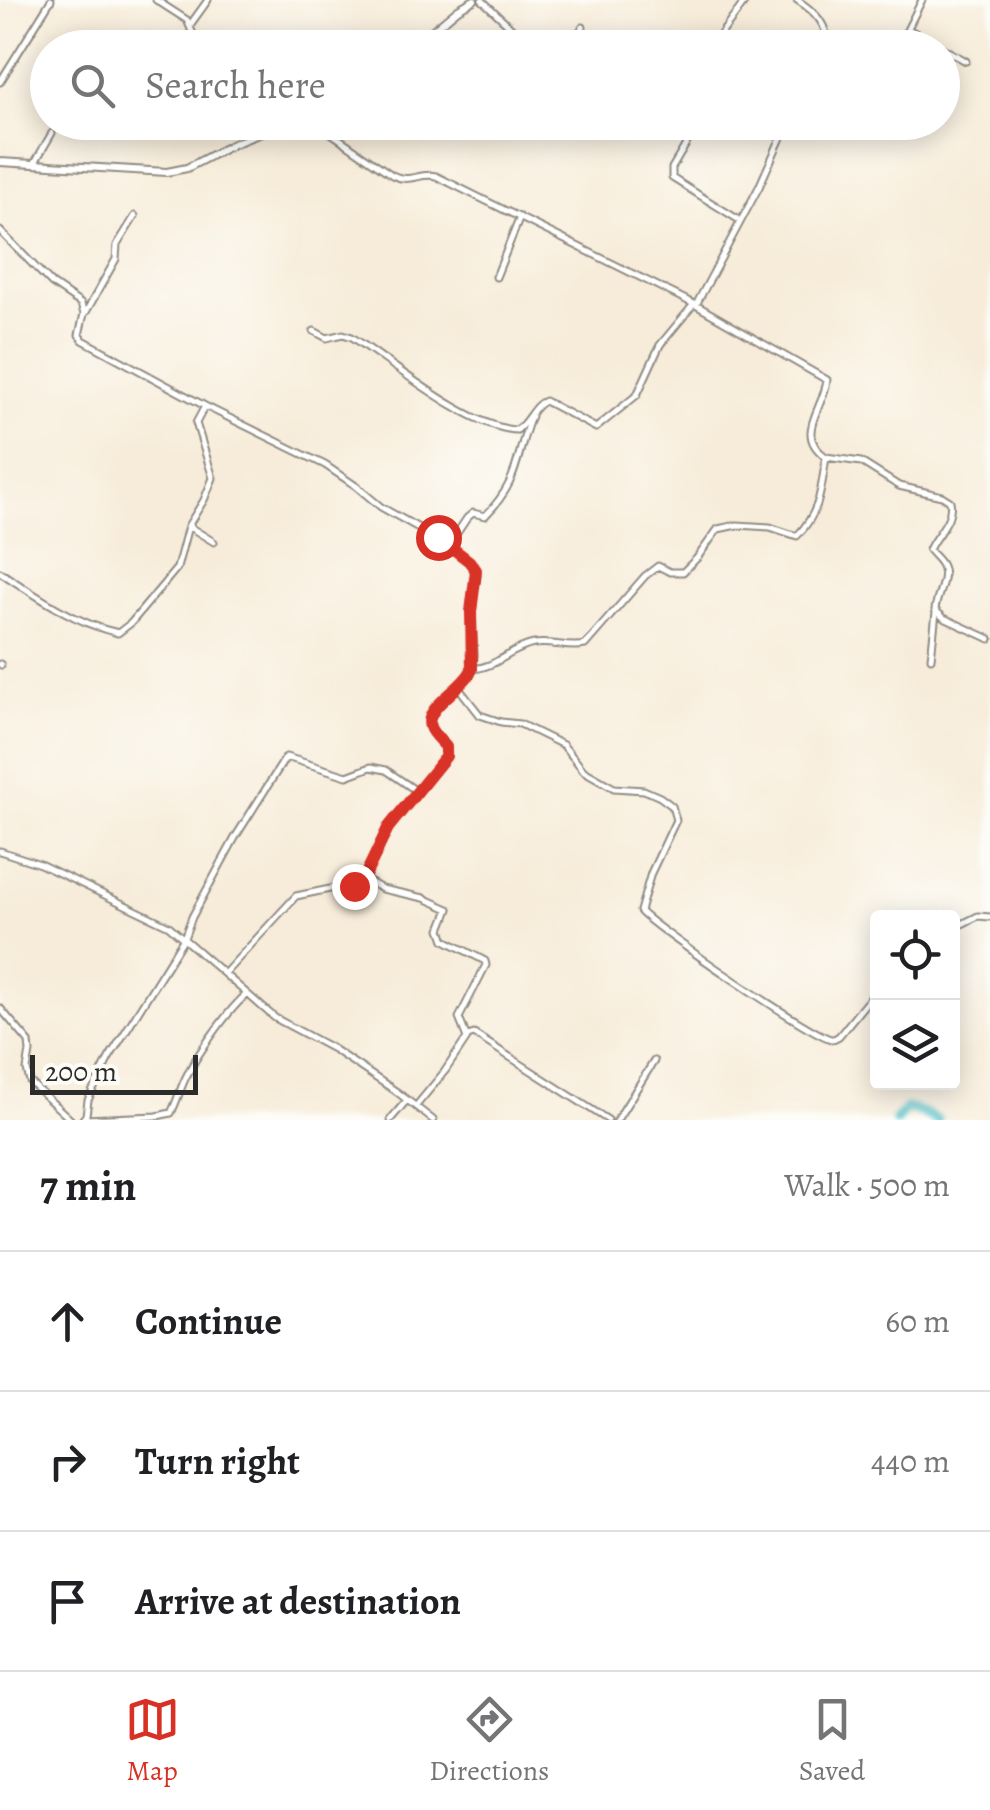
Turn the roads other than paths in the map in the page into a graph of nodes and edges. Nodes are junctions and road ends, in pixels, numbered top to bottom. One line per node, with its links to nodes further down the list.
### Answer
1 (51, 0): 11 (street)
2 (156, 0): 8 (street)
3 (208, 0): 8 (street)
4 (478, 0): 13 (street); 14 (street)
5 (746, 0): 16 (street)
6 (797, 0): 17 (street)
7 (922, 0): 10 (street)
8 (190, 24): 12 (street)
9 (582, 27): 15 (street)
10 (908, 29)
11 (32, 30)
12 (192, 30)
13 (433, 30)
14 (513, 30)
15 (580, 30)
16 (724, 30)
17 (826, 30)
18 (30, 34): 21 (street)
19 (960, 57): 20 (street)
20 (966, 60)
21 (0, 82)
22 (48, 140): 28 (street)
23 (243, 140): 28 (street)
24 (342, 140): 30 (street)
25 (688, 140): 31 (street)
26 (780, 140): 31 (street)
27 (0, 162): 28 (street)
28 (34, 164)
29 (135, 216): 35 (street)
30 (520, 217): 33 (street); 34 (street)
31 (740, 220): 34 (street)
32 (0, 231): 35 (street)
33 (496, 277)
34 (695, 305): 38 (street); 39 (street)
35 (84, 314): 37 (street)
36 (314, 330): 38 (street)
37 (204, 406): 40 (street); 42 (street)
38 (532, 416): 42 (street)
39 (826, 456): 44 (street); 47 (street)
40 (188, 526): 41 (street); 43 (street)
41 (214, 542)
42 (449, 545): 47 (street)
43 (0, 572)
44 (936, 612): 45 (street); 46 (street)
45 (990, 639)
46 (931, 658)
47 (472, 669): 48 (street)
48 (458, 687): 49 (street); 57 (street)
49 (418, 792): 51 (street); 54 (street)
50 (0, 850): 54 (street)
51 (364, 878): 55 (street); 59 (street)
52 (990, 917): 53 (street)
53 (960, 925)
54 (184, 938): 55 (street); 64 (street)
55 (224, 973): 56 (street)
56 (247, 994): 61 (street); 63 (street)
57 (870, 998)
58 (0, 1008): 65 (street)
59 (468, 1036): 62 (street); 68 (street)
60 (654, 1060): 69 (street)
61 (406, 1100): 62 (street); 66 (street)
62 (416, 1106): 67 (street)
63 (142, 1118): 64 (street)
64 (83, 1119)
65 (71, 1120)
66 (390, 1120)
67 (433, 1120)
68 (608, 1120)
69 (617, 1120)

